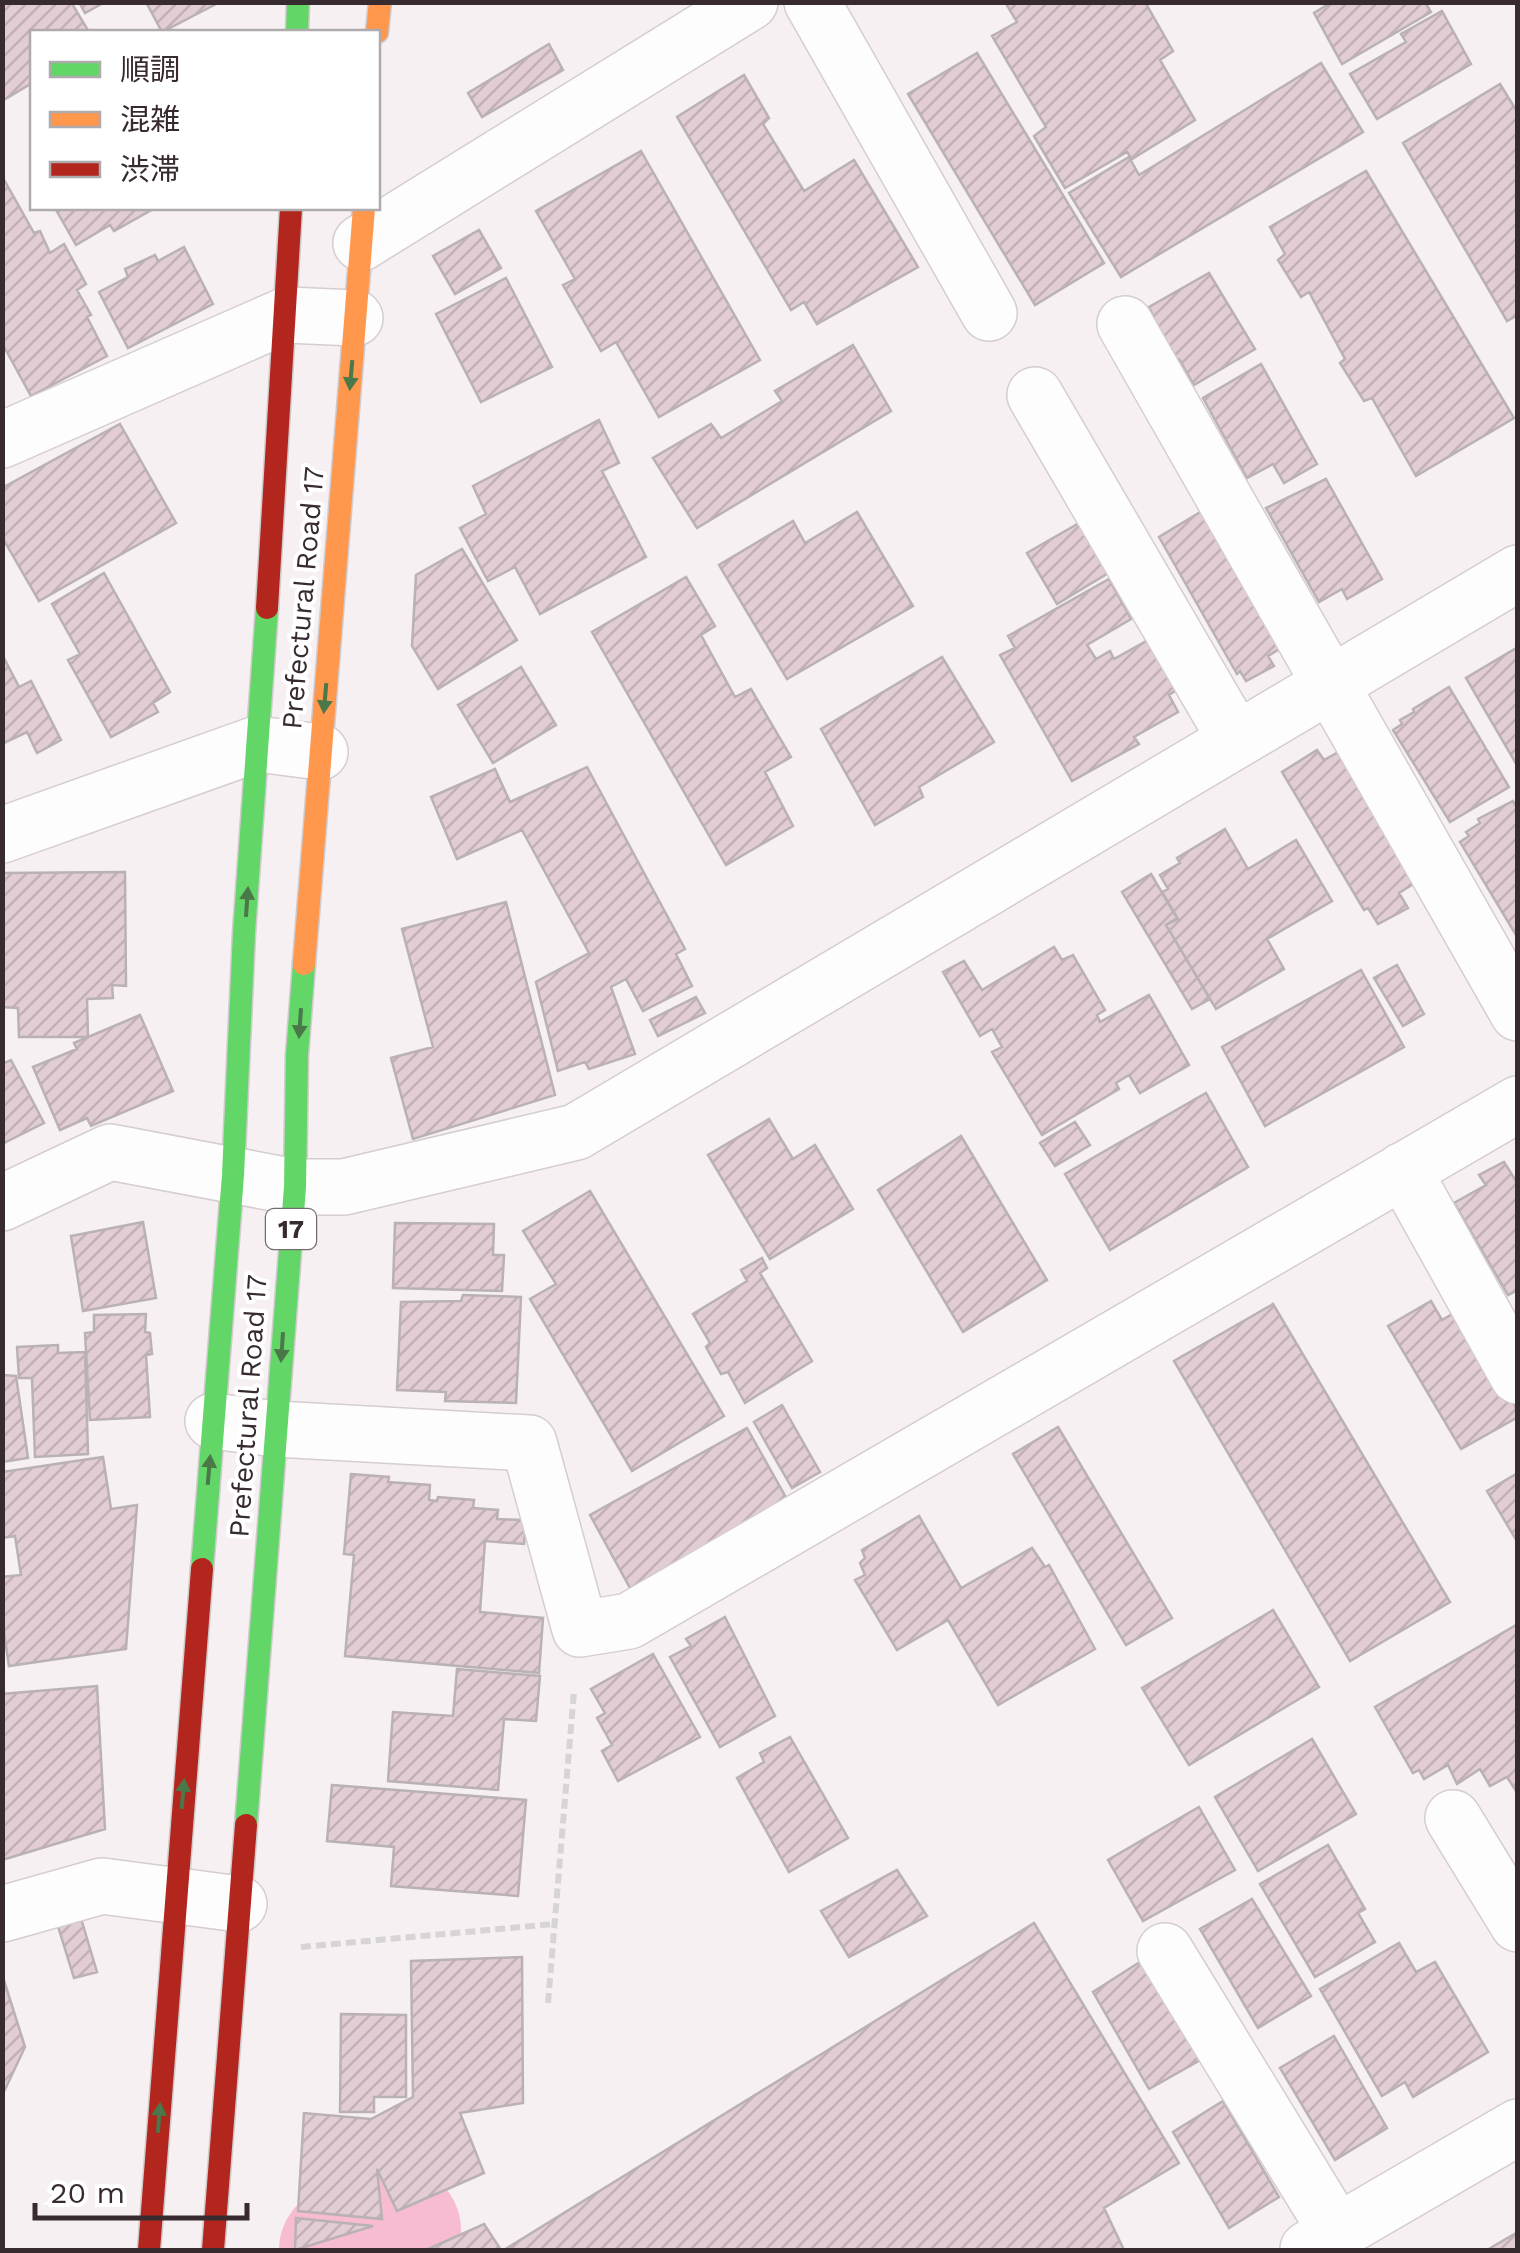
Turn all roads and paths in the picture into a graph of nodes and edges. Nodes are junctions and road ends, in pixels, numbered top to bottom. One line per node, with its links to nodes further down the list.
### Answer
1 (298, 2): 5 (main road)
2 (380, 2): 6 (main road)
3 (750, 2): 8 (street)
4 (812, 2): 9 (street)
5 (297, 30)
6 (377, 30)
7 (291, 210): 10 (main road, Prefectural Road 17 / 17)
8 (362, 225): 11 (main road, Prefectural Road 17 / 17)
9 (989, 313)
10 (287, 315): 11 (street); 14 (street); 18 (main road, Prefectural Road 17 / 17)
11 (355, 318): 19 (main road, Prefectural Road 17 / 17, one-way to 19)
12 (1126, 324): 16 (street)
13 (1035, 395): 17 (street)
14 (2, 440)
15 (1518, 573): 16 (street)
16 (1331, 683): 17 (street); 21 (street)
17 (1235, 738): 25 (street)
18 (257, 744): 19 (street); 20 (street); 24 (main road, Prefectural Road 17 / 17, one-way to 18)
19 (320, 752): 25 (main road, Prefectural Road 17 / 17, one-way to 25)
20 (2, 834)
21 (1518, 1013)
22 (1518, 1104): 23 (street)
23 (1403, 1170): 27 (street); 30 (street)
24 (233, 1175): 25 (street); 26 (street); 28 (main road, Prefectural Road 17 / 17)
25 (294, 1188): 29 (main road, Prefectural Road 17 / 17, one-way to 29)
26 (2, 1202)
27 (1518, 1376)
28 (213, 1421): 29 (street); 32 (main road, Prefectural Road 17 / 17, one-way to 28)
29 (276, 1428): 30 (street); 36 (main road, Prefectural Road 17 / 17)
30 (580, 1630): 34 (path)
31 (1453, 1818): 35 (street)
32 (175, 1896): 33 (street); 36 (street); 41 (main road, Prefectural Road 17 / 17, one-way to 32)
33 (2, 1914)
34 (554, 1924): 36 (path); 38 (path)
35 (1518, 1924)
36 (238, 1928): 42 (main road, Prefectural Road 17 / 17)
37 (1165, 1951): 40 (street)
38 (548, 2004)
39 (1518, 2126): 40 (street)
40 (1321, 2241)
41 (149, 2250)
42 (212, 2250)

